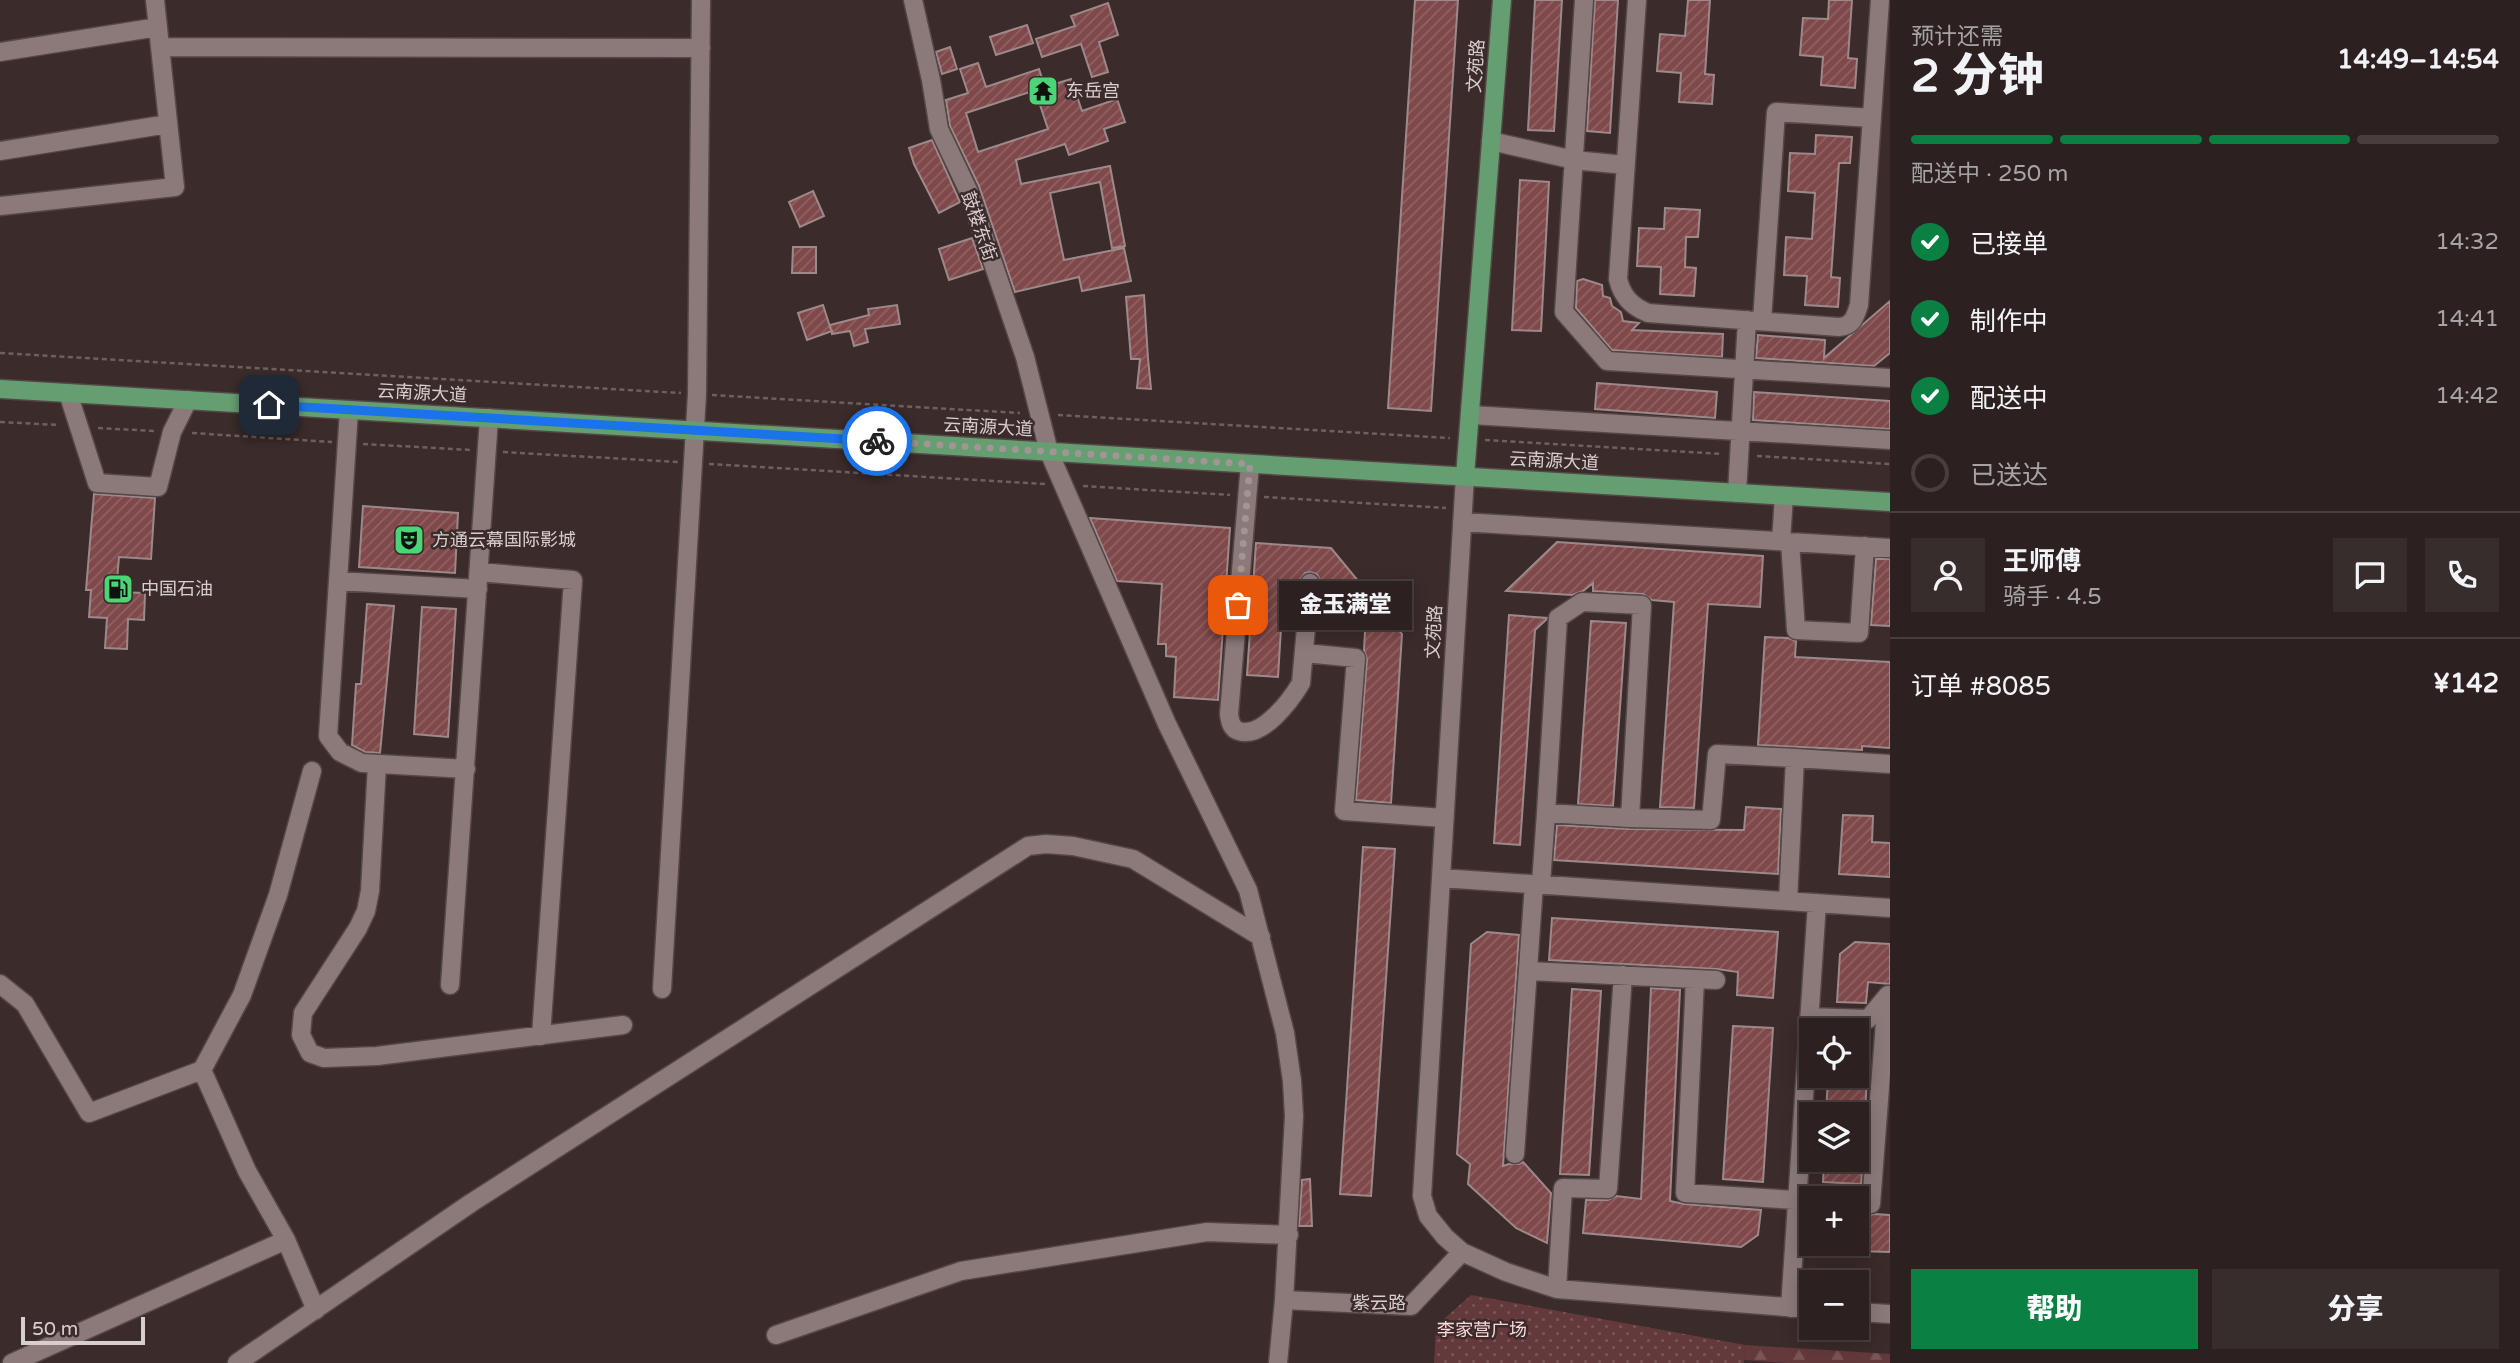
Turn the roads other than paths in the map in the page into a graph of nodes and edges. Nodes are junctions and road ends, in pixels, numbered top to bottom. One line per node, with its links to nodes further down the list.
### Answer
1 (155, 0): 8 (street)
2 (701, 0): 10 (street)
3 (913, 0): 31 (street, 鼓楼东街)
4 (1502, 0): 14 (main road, 文苑路)
5 (1584, 0): 16 (street)
6 (1637, 0): 17 (street)
7 (1880, 0): 12 (street)
8 (158, 27): 9 (street); 11 (street)
9 (160, 47): 10 (street); 13 (street)
10 (701, 48): 28 (street)
11 (0, 52)
12 (1872, 118): 19 (street); 19 (street)
13 (168, 124): 15 (street); 18 (street)
14 (1491, 141): 16 (street); 26 (main road, 文苑路)
15 (0, 151)
16 (1574, 160): 17 (street); 20 (street)
17 (1625, 165): 19 (street)
18 (0, 206)
19 (1755, 321): 20 (street)
20 (1744, 369): 21 (street); 29 (street)
21 (1890, 378)
22 (0, 389): 23 (main road, 云南源大道)
23 (68, 393): 24 (main road, 云南源大道); 24 (street)
24 (188, 400): 25 (main road, 云南源大道)
25 (349, 410): 27 (main road, 云南源大道); 41 (street)
26 (1471, 415): 29 (street); 33 (main road, 文苑路)
27 (489, 418): 28 (main road, 云南源大道); 42 (street)
28 (694, 430): 31 (main road, 云南源大道); 65 (street)
29 (1741, 431): 30 (street); 34 (street)
30 (1890, 440)
31 (1049, 452): 32 (main road, 云南源大道); 58 (street, 鼓楼东街)
32 (1250, 464): 33 (main road, 云南源大道); 44 (street)
33 (1465, 476): 34 (main road, 云南源大道); 37 (street, 文苑路)
34 (1737, 493): 35 (main road, 云南源大道)
35 (1784, 495): 36 (main road, 云南源大道); 38 (street)
36 (1890, 502)
37 (1462, 516): 38 (street); 51 (street, 文苑路)
38 (1786, 541): 39 (street); 39 (street)
39 (1865, 546): 40 (street)
40 (1890, 548)
41 (338, 581): 42 (street); 46 (street)
42 (478, 581): 48 (street); 69 (street)
43 (1310, 583): 44 (street)
44 (1305, 653): 51 (street)
45 (1795, 758): 47 (street); 52 (street); 55 (street)
46 (377, 764): 48 (street); 69 (street)
47 (1890, 764)
48 (466, 769): 64 (street)
49 (312, 771): 70 (street)
50 (1546, 813): 52 (street); 52 (street); 54 (street)
51 (1444, 818): 53 (street, 文苑路)
52 (1630, 818)
53 (1441, 878): 54 (street); 80 (street, 文苑路)
54 (1537, 884): 55 (street); 59 (street)
55 (1788, 901): 56 (street)
56 (1817, 903): 57 (street); 67 (street)
57 (1890, 908)
58 (1261, 937): 77 (street); 85 (street)
59 (1528, 971): 60 (street); 71 (street)
60 (1623, 975): 61 (street); 81 (street)
61 (1695, 979): 62 (street); 74 (street)
62 (1716, 979)
63 (0, 984): 70 (street)
64 (450, 985)
65 (662, 989)
66 (1888, 994): 67 (street); 73 (street)
67 (1809, 1017): 72 (street)
68 (623, 1025): 69 (street)
69 (541, 1036)
70 (202, 1070): 79 (street)
71 (1516, 1154)
72 (1804, 1186)
73 (1866, 1186)
74 (1799, 1201)
75 (1869, 1204): 76 (street)
76 (1890, 1205)
77 (1289, 1235): 82 (street); 88 (street)
78 (1799, 1239): 83 (street)
79 (286, 1240): 85 (street); 89 (street)
80 (1462, 1252): 81 (street); 82 (street, 紫云路)
81 (1557, 1289): 83 (street)
82 (1283, 1300): 91 (street)
83 (1790, 1308): 84 (street)
84 (1799, 1308)
85 (316, 1310): 90 (street)
86 (1869, 1313): 87 (street)
87 (1890, 1314)
88 (776, 1335)
89 (12, 1363)
90 (237, 1363)
91 (1278, 1363)

